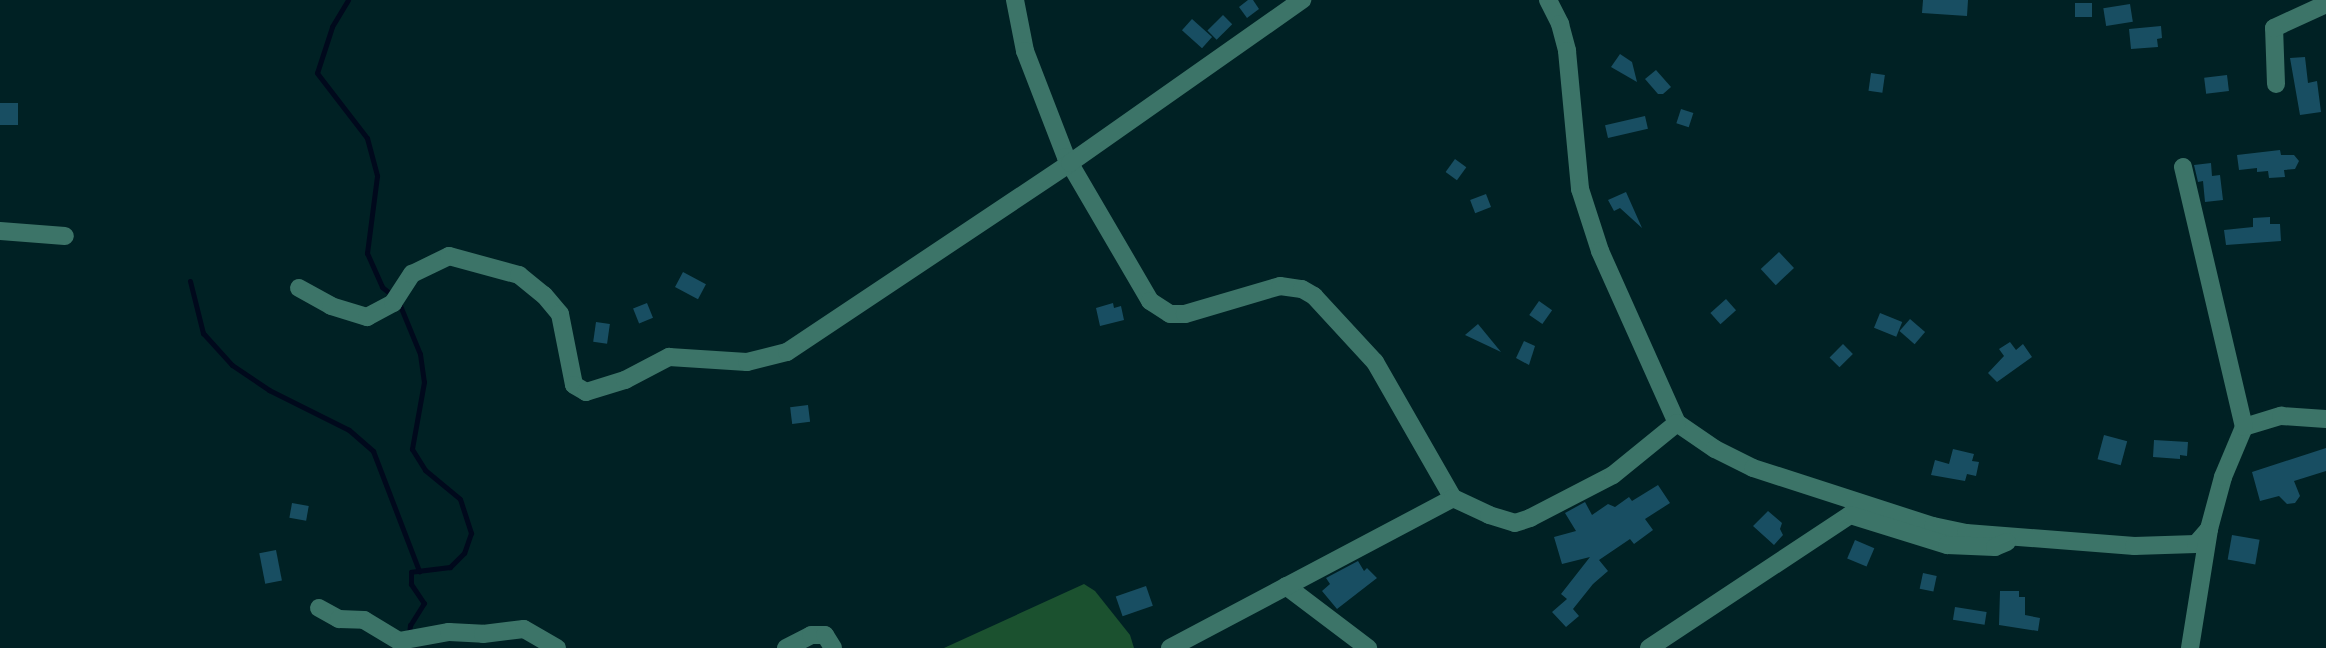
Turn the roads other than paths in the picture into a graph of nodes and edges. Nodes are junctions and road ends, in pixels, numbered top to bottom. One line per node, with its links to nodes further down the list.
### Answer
1 (1015, 0): 6 (street)
2 (1302, 0): 6 (street)
3 (1548, 0): 12 (street)
4 (2326, 4): 5 (street)
5 (2276, 84)
6 (1070, 163): 10 (street); 14 (street)
7 (2183, 167): 13 (street)
8 (0, 231): 9 (street)
9 (65, 236)
10 (299, 288)
11 (2326, 419): 13 (street)
12 (1677, 423): 14 (street); 16 (street)
13 (2244, 427): 15 (street)
14 (1453, 498): 17 (street)
15 (2209, 529): 16 (street); 25 (street)
16 (2020, 537): 24 (street)
17 (1286, 586): 22 (street); 23 (street)
18 (319, 608): 19 (street)
19 (557, 648)
20 (786, 648): 21 (street)
21 (833, 648)
22 (1170, 648)
23 (1368, 648)
24 (1649, 648)
25 (2190, 648)

